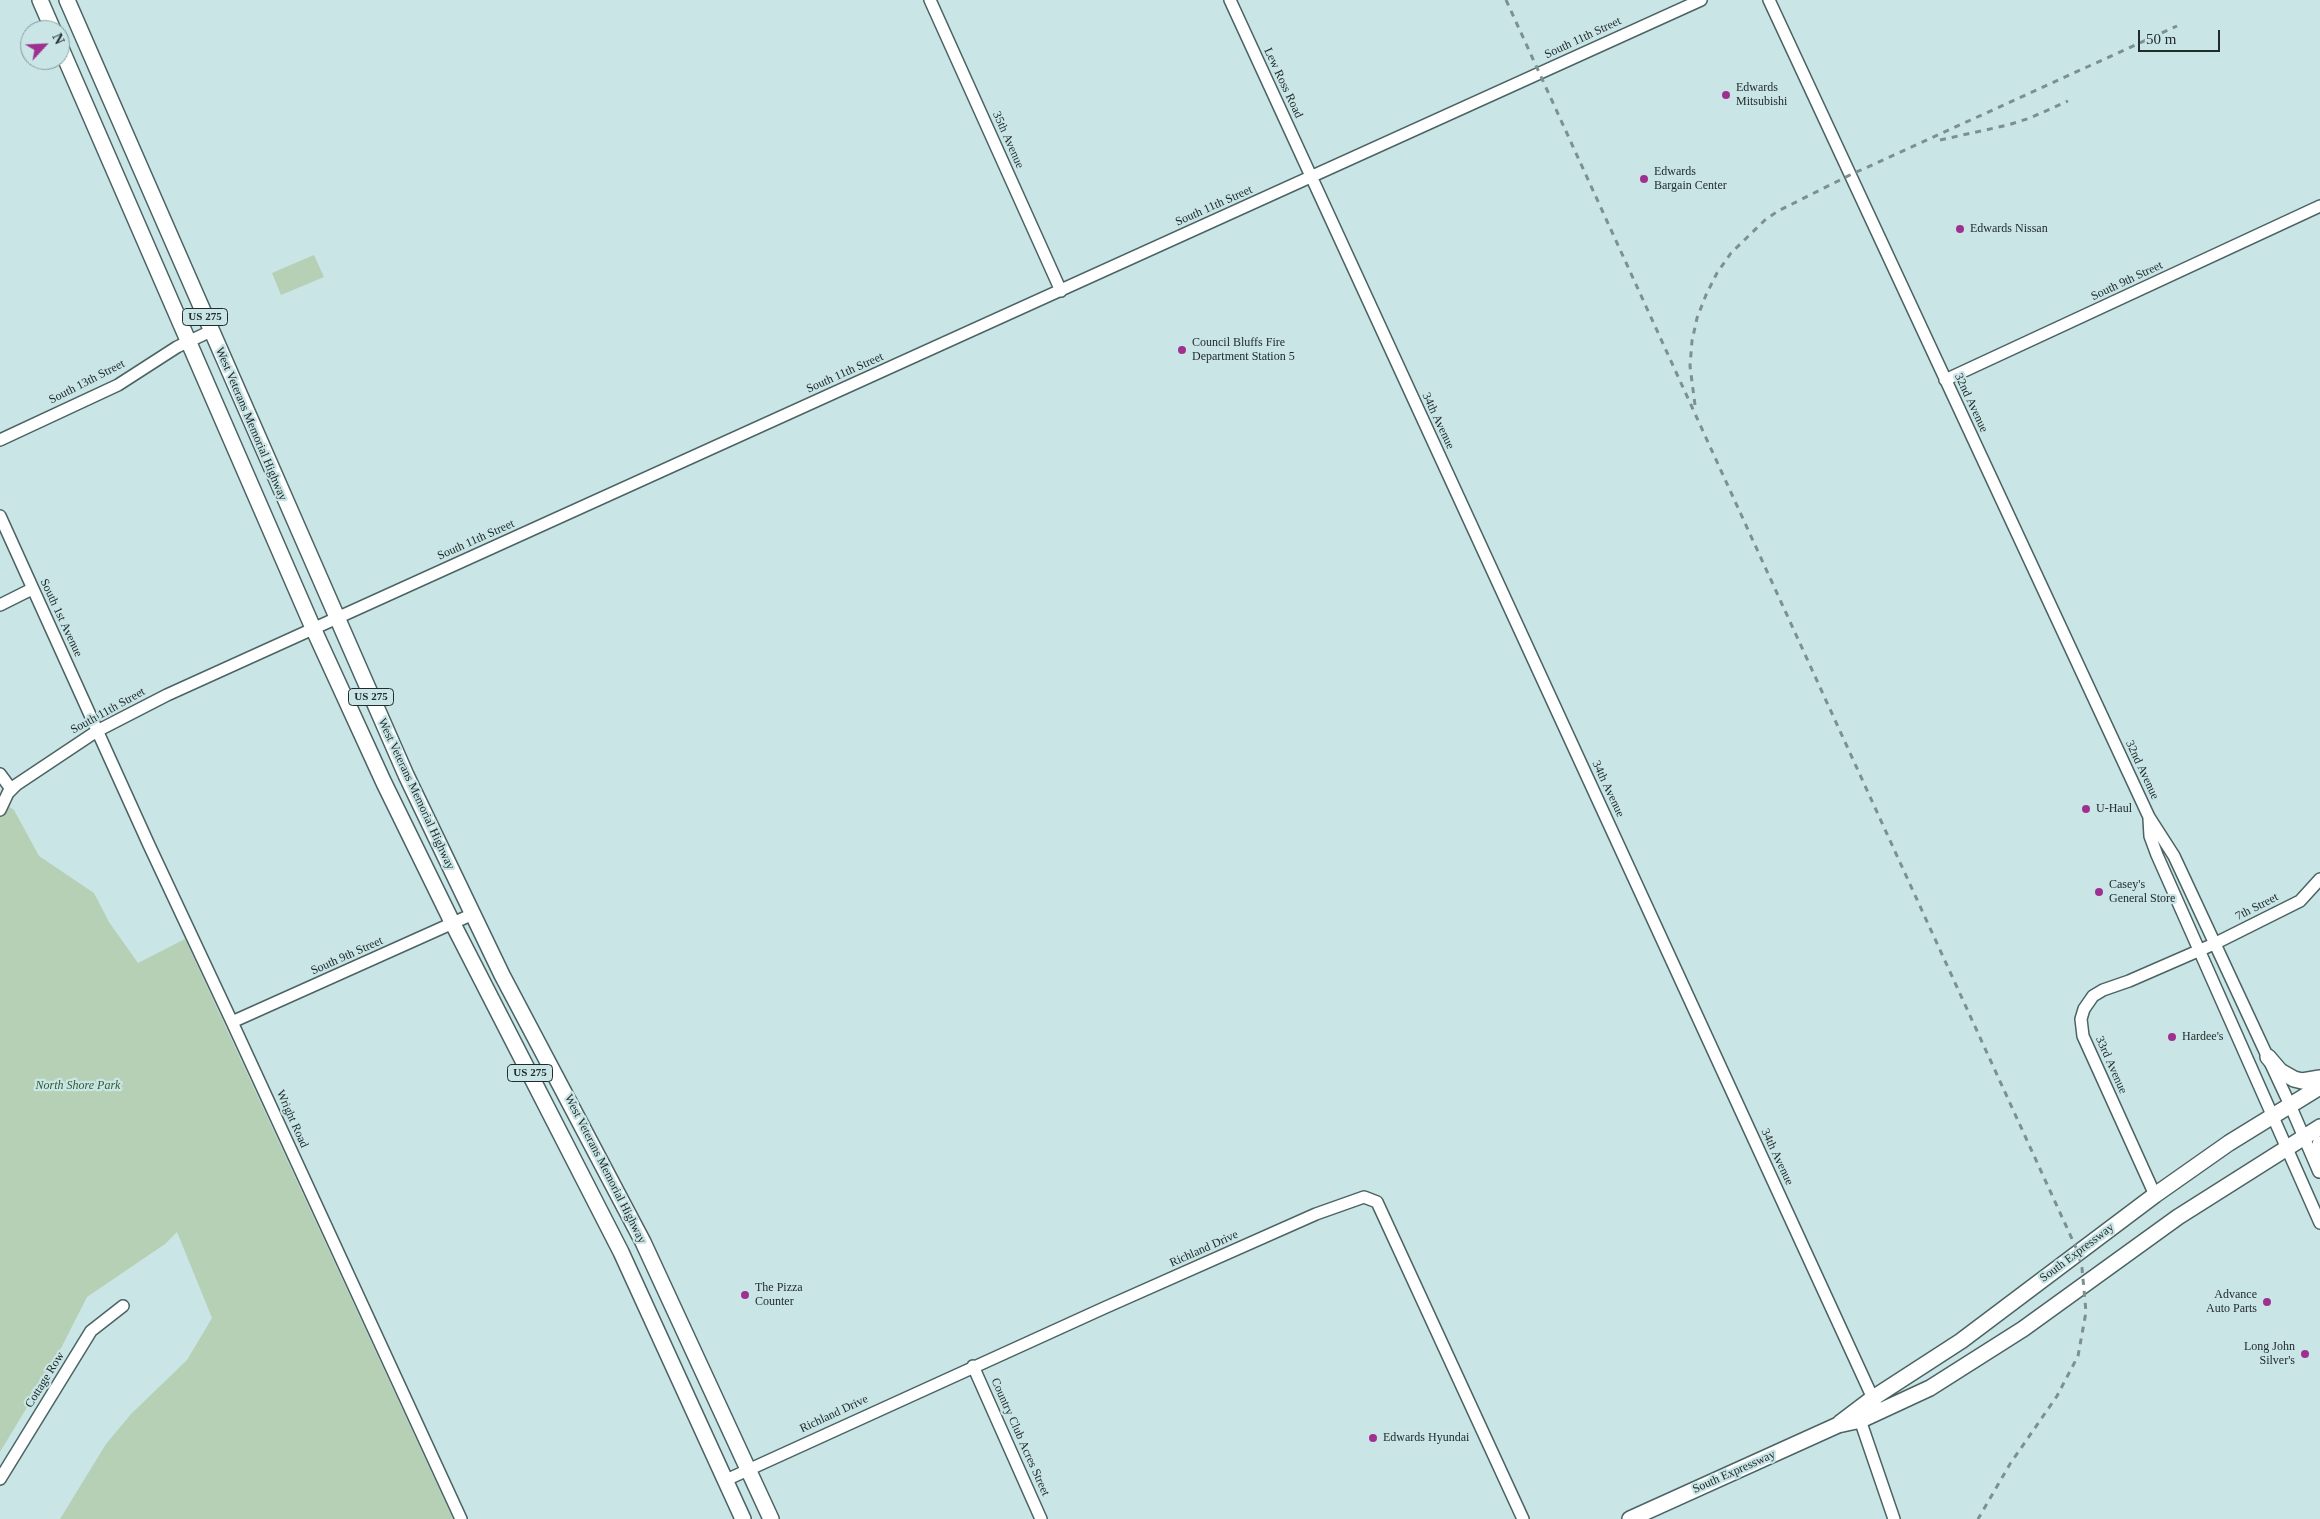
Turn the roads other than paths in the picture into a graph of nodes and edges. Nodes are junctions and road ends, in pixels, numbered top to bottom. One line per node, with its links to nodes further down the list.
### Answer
1 (40, 0): 7 (main road)
2 (67, 0): 12 (main road, West Veterans Memorial Highway / US 275)
3 (930, 0): 11 (street, 35th Avenue)
4 (1230, 0): 9 (street, Lew Ross Road)
5 (1701, 0): 9 (street, South 11th Street)
6 (1768, 0): 14 (street, 32nd Avenue)
7 (49, 20)
8 (70, 69): 13 (main road, West Veterans Memorial Highway / US 275)
9 (1312, 178): 11 (street, South 11th Street); 47 (street, 34th Avenue)
10 (2320, 206): 14 (street, South 9th Street)
11 (1060, 290): 19 (street, South 11th Street)
12 (211, 331): 13 (street, South 13th Street); 19 (main road, West Veterans Memorial Highway / US 275)
13 (189, 340): 15 (street, South 13th Street); 20 (main road, West Veterans Memorial Highway / US 275)
14 (1945, 380): 25 (street, 32nd Avenue)
15 (0, 440)
16 (0, 516): 17 (street, South 1st Avenue)
17 (32, 589): 18 (street); 21 (street, South 1st Avenue)
18 (0, 605)
19 (336, 618): 20 (street, South 11th Street); 27 (main road, West Veterans Memorial Highway / US 275)
20 (313, 628): 21 (street, South 11th Street); 28 (main road, West Veterans Memorial Highway / US 275)
21 (97, 731): 23 (street, South 11th Street); 31 (street, Wright Road)
22 (0, 774): 23 (street)
23 (11, 789): 24 (street)
24 (0, 810)
25 (2149, 817): 29 (street, 32nd Avenue); 30 (street, 32nd Avenue)
26 (2320, 879): 29 (street, 7th Street)
27 (473, 914): 28 (street, South 9th Street); 49 (main road, West Veterans Memorial Highway / US 275)
28 (453, 924): 31 (street, South 9th Street); 51 (main road, West Veterans Memorial Highway / US 275)
29 (2214, 944): 30 (street, 7th Street); 32 (street, 32nd Avenue)
30 (2199, 950): 36 (street, 32nd Avenue); 43 (street, 33rd Avenue)
31 (232, 1022): 52 (street, Wright Road)
32 (2268, 1057): 33 (main road); 35 (street, 32nd Avenue)
33 (2320, 1078)
34 (2320, 1087): 35 (main road, South Expressway)
35 (2290, 1104): 36 (main road, South Expressway); 38 (street, 32nd Avenue)
36 (2273, 1115): 40 (street, 32nd Avenue); 43 (main road, South Expressway)
37 (2320, 1126): 38 (main road, South Expressway)
38 (2302, 1136): 40 (main road, South Expressway); 42 (street, 32nd Avenue)
39 (2320, 1144): 41 (main road)
40 (2285, 1148): 44 (street, 32nd Avenue); 47 (main road, South Expressway)
41 (2320, 1169)
42 (2320, 1175)
43 (2155, 1195): 47 (main road, South Expressway)
44 (2320, 1223)
45 (123, 1306): 50 (street, Cottage Row)
46 (973, 1366): 49 (street, Richland Drive); 55 (street, Country Club Acres Street); 56 (street, Richland Drive)
47 (1875, 1405): 48 (main road, South Expressway)
48 (1858, 1415): 57 (main road, South Expressway); 58 (street)
49 (749, 1469): 51 (street, Richland Drive); 54 (main road, West Veterans Memorial Highway / US 275)
50 (0, 1479)
51 (726, 1480): 53 (main road, West Veterans Memorial Highway / US 275)
52 (460, 1519)
53 (743, 1519)
54 (771, 1519)
55 (1041, 1519)
56 (1523, 1519)
57 (1630, 1519)
58 (1894, 1519)

